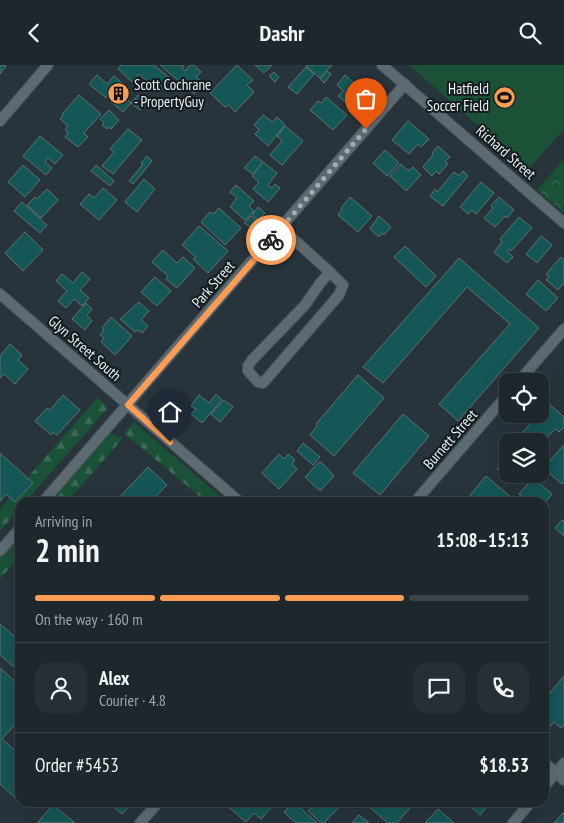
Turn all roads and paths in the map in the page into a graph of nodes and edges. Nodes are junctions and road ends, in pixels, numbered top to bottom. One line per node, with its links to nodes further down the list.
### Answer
1 (48, 65): 4 (street)
2 (382, 65): 3 (street, Richard Street)
3 (405, 84): 5 (street, Richard Street); 6 (street, Park Street)
4 (0, 121)
5 (564, 223)
6 (281, 228): 7 (street); 11 (street, Park Street)
7 (330, 272): 7 (street)
8 (0, 294): 11 (street, Glyn Street South)
9 (564, 329): 10 (street)
10 (526, 373)
11 (128, 405): 13 (street, Park Street); 14 (street, Glyn Street South)
12 (499, 405): 15 (street, Burnett Street)
13 (47, 497)
14 (234, 497)
15 (419, 497)
16 (15, 534): 17 (street)
17 (0, 551)
18 (564, 763): 20 (street)
19 (549, 767): 20 (street)
20 (556, 773): 21 (street); 22 (street)
21 (564, 780)
22 (549, 781)
23 (154, 807): 25 (street)
24 (527, 807): 26 (street)
25 (140, 823)
26 (513, 823)

